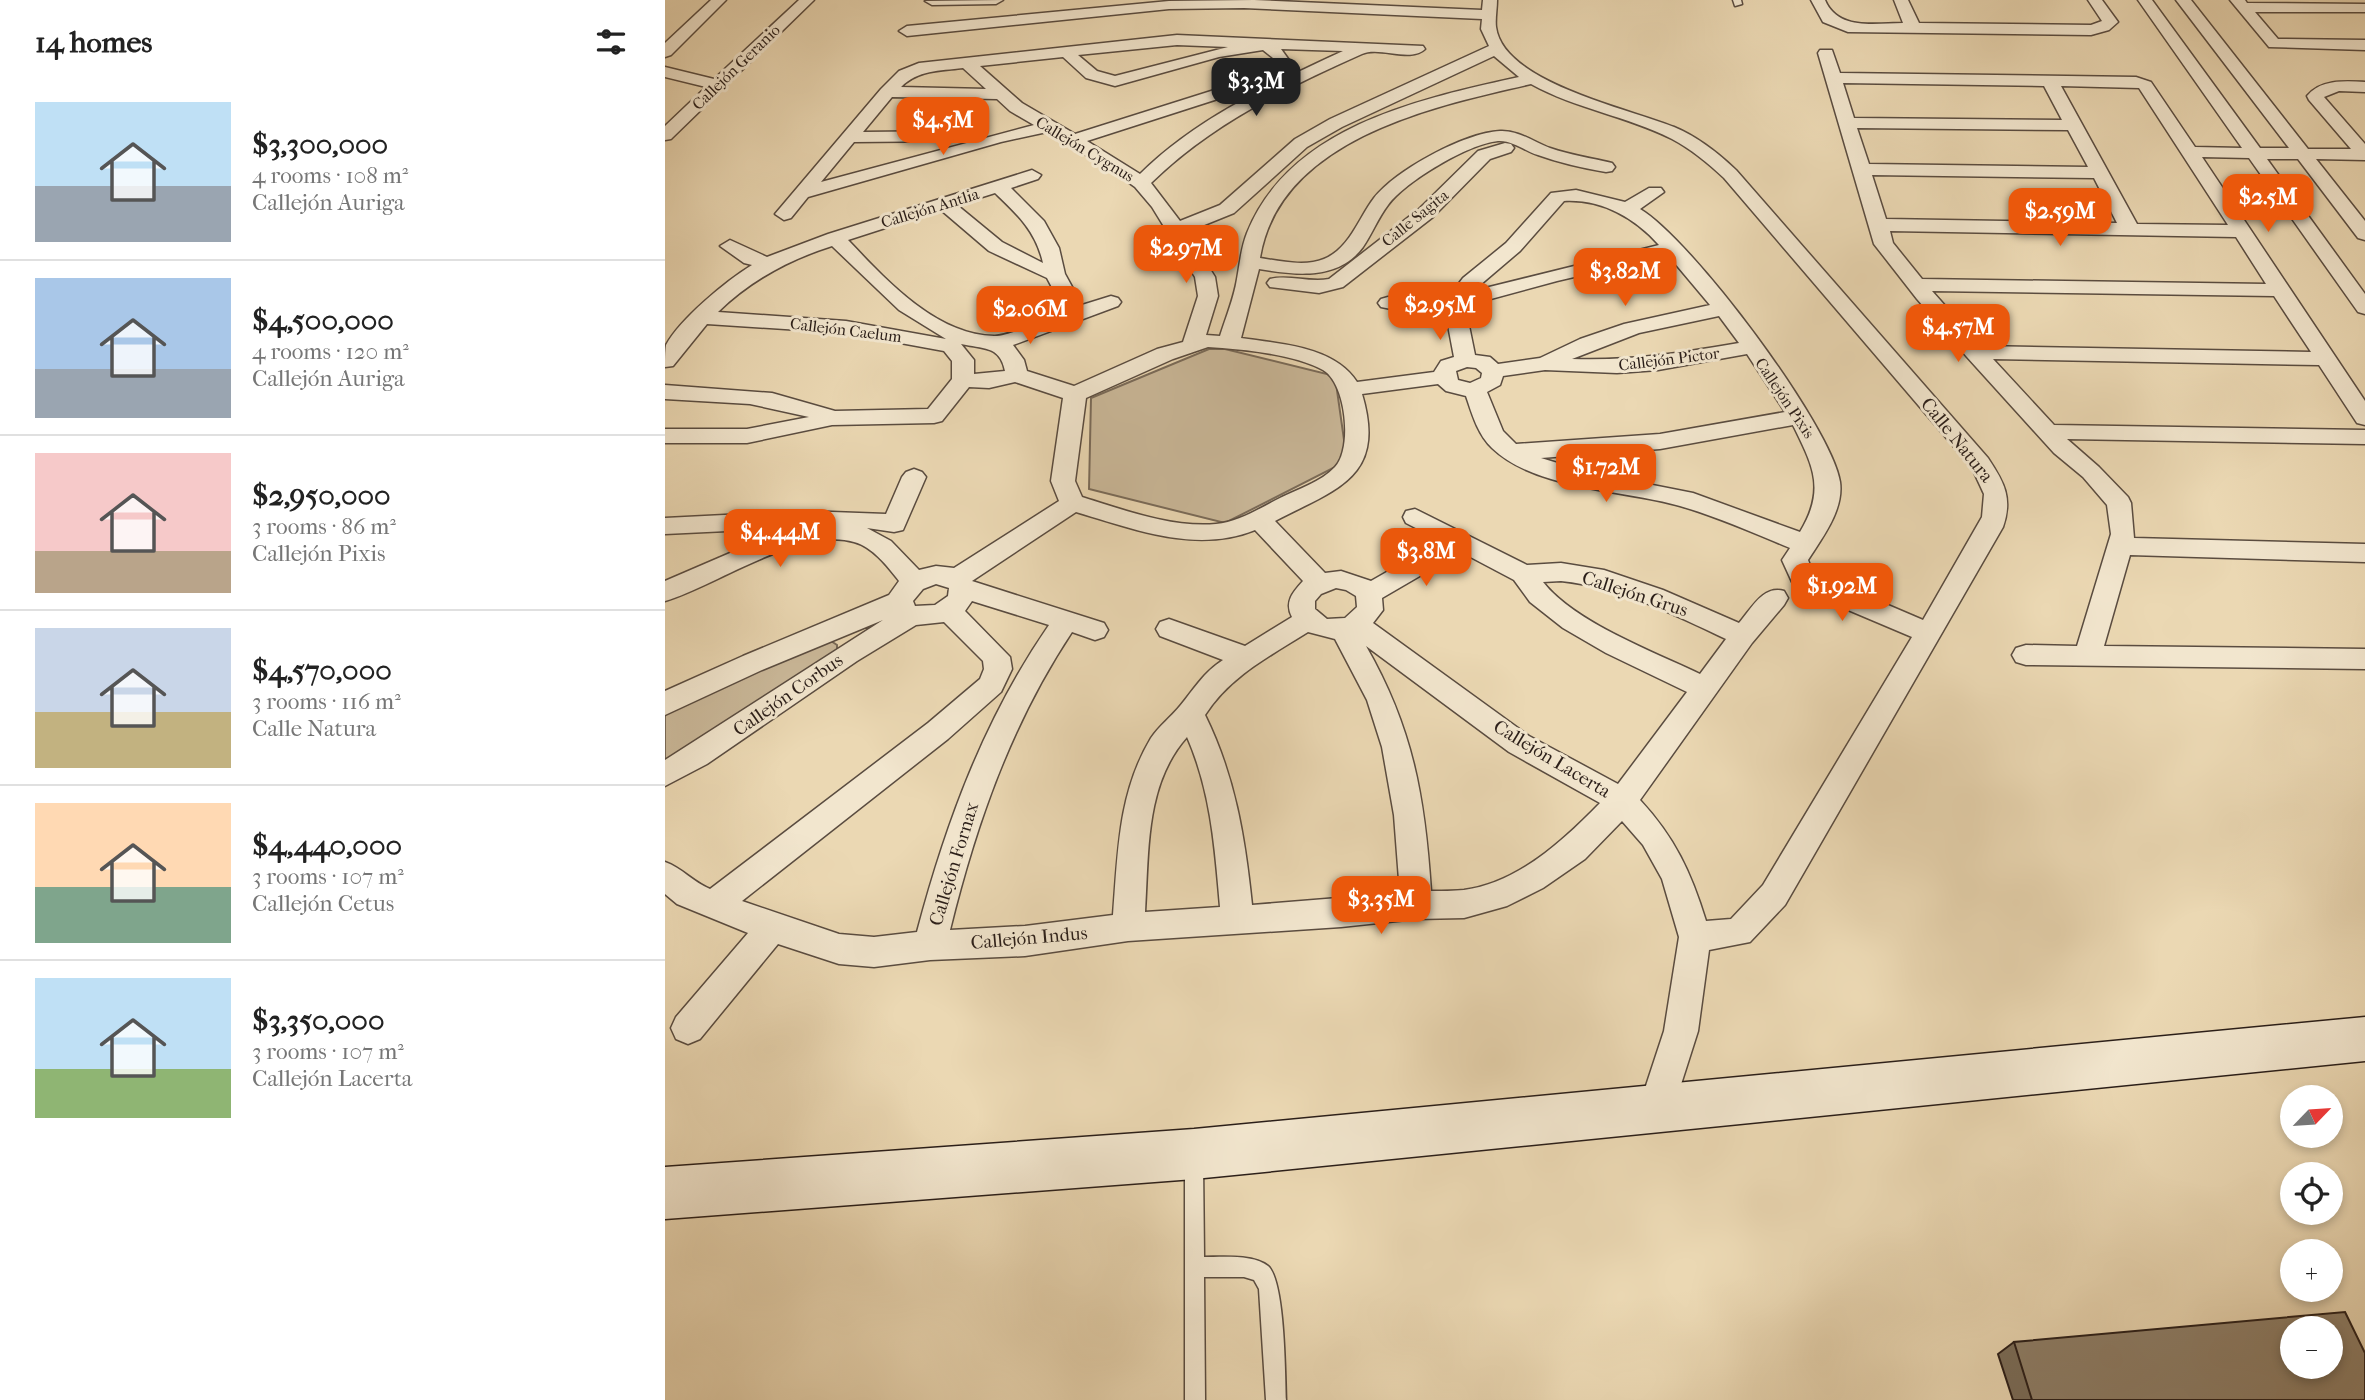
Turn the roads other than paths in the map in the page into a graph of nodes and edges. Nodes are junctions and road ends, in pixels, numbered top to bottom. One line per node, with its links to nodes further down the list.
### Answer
1 (719, 0): 22 (street)
2 (807, 0): 30 (street, Callejón Geranio)
3 (996, 0): 10 (street)
4 (1818, 0): 14 (street)
5 (1901, 0): 14 (street)
6 (2095, 0): 14 (street)
7 (2145, 0): 46 (street)
8 (2183, 0): 47 (street)
9 (932, 1): 10 (street)
10 (964, 1): 15 (street)
11 (2240, 4): 12 (street); 18 (street)
12 (2358, 5)
13 (1489, 8): 15 (street); 20 (street)
14 (1913, 28)
15 (945, 29): 16 (street)
16 (907, 32)
17 (1264, 43): 19 (street); 23 (street); 23 (street); 35 (street)
18 (2365, 44)
19 (1365, 47): 21 (street); 44 (street)
20 (1498, 48): 28 (street, Calle Natura); 64 (street)
21 (1417, 49)
22 (665, 52)
23 (1067, 52): 25 (street)
24 (1826, 53): 27 (street)
25 (967, 63): 32 (street); 33 (street, Callejón Cygnus)
26 (665, 72): 30 (street)
27 (1834, 78): 29 (street); 36 (street)
28 (1532, 79): 73 (street); 134 (street, Calle Natura)
29 (2050, 81): 37 (street); 45 (street)
30 (717, 85): 40 (street, Callejón Geranio)
31 (2365, 87): 50 (street)
32 (887, 92): 33 (street); 41 (street)
33 (1002, 94): 34 (street, Callejón Cygnus)
34 (1016, 107): 38 (street, Callejón Cygnus); 41 (street, Callejón Cygnus)
35 (1129, 122): 39 (street); 44 (street)
36 (1847, 123): 37 (street); 53 (street)
37 (2074, 125): 54 (street)
38 (1051, 126): 42 (street, Callejón Cygnus); 59 (street)
39 (1093, 134): 42 (street); 43 (street, Callejón Cygnus)
40 (665, 135)
41 (848, 136): 59 (street)
42 (1074, 140): 56 (street, Callejón Cygnus)
43 (1118, 146)
44 (1177, 147): 56 (street)
45 (2185, 147): 46 (street); 66 (street)
46 (2251, 148): 47 (street); 79 (street)
47 (2299, 149): 50 (street); 67 (street)
48 (1463, 150): 49 (street); 51 (street); 71 (street)
49 (1539, 150): 51 (street); 52 (street)
50 (2362, 151)
51 (1483, 155): 71 (street, Calle Sagita)
52 (1605, 167)
53 (1861, 169): 54 (street); 63 (street)
54 (2099, 173): 65 (street)
55 (1032, 175): 57 (street)
56 (1141, 183): 64 (street, Callejón Cygnus)
57 (998, 186): 60 (street, Callejón Antlia); 74 (street, Callejón Antlia)
58 (1655, 192): 61 (street)
59 (801, 193): 62 (street)
60 (946, 204): 68 (street, Callejón Antlia); 74 (street)
61 (1627, 209): 70 (street, Callejón Pixis); 80 (street, Callejón Pixis)
62 (784, 214)
63 (1878, 225): 65 (street); 75 (street)
64 (1176, 229): 87 (street, Callejón Cygnus)
65 (2130, 229): 66 (street)
66 (2242, 232): 76 (street)
67 (2365, 234)
68 (835, 238): 72 (street); 84 (street, Callejón Caelum)
69 (730, 246): 72 (street)
70 (1673, 248): 80 (street); 81 (street, Callejón Pixis)
71 (1362, 251): 73 (street, Calle Sagita)
72 (767, 263): 83 (street)
73 (1248, 271): 85 (street)
74 (1055, 274): 82 (street, Callejón Antlia)
75 (1916, 285): 76 (street); 89 (street)
76 (2281, 290): 91 (street)
77 (1111, 302): 82 (street)
78 (1388, 303): 80 (street)
79 (2365, 307)
80 (1455, 309): 92 (street)
81 (1723, 309): 88 (street, Callejón Pixis); 93 (street, Callejón Pictor)
82 (1077, 314): 86 (street)
83 (702, 317): 84 (street, Callejón Caelum); 90 (street)
84 (956, 342): 86 (street, Callejón Caelum); 97 (street)
85 (1229, 342): 87 (street); 98 (street)
86 (998, 343): 95 (street)
87 (1193, 343): 101 (street)
88 (1751, 348): 93 (street, Callejón Pictor); 103 (street, Callejón Pixis)
89 (1975, 352): 91 (street); 106 (street)
90 (668, 358)
91 (2326, 359): 105 (street)
92 (1465, 360): 94 (street); 96 (street)
93 (1545, 364): 94 (street, Callejón Pictor)
94 (1493, 371): 99 (street)
95 (1016, 376): 97 (street); 101 (street)
96 (1444, 377): 98 (street); 99 (street)
97 (963, 380): 102 (street)
98 (1352, 389): 114 (street)
99 (1475, 389): 110 (street)
100 (665, 392): 104 (street)
101 (1075, 394): 112 (street)
102 (935, 416): 104 (street); 109 (street)
103 (1800, 416): 110 (street); 121 (street, Callejón Pixis)
104 (832, 418): 107 (street)
105 (2365, 418)
106 (2048, 432): 108 (street); 119 (street)
107 (665, 436)
108 (2365, 437)
109 (924, 442)
110 (1510, 451): 121 (street)
111 (914, 477): 115 (street)
112 (1073, 503): 114 (street); 126 (street)
113 (1415, 517): 118 (street)
114 (1259, 519): 123 (street)
115 (894, 524): 116 (street); 124 (street)
116 (841, 525): 117 (street); 124 (street); 125 (street)
117 (665, 526)
118 (1460, 541): 122 (street); 127 (street)
119 (2120, 546): 120 (street); 137 (street)
120 (2365, 552)
121 (1791, 570): 134 (street); 135 (street)
122 (1523, 575): 135 (street, Callejón Grus); 141 (street)
123 (1319, 583): 127 (street); 128 (street)
124 (906, 590): 126 (street); 126 (street); 133 (street, Callejón Corbus); 139 (street, Callejón Corbus)
125 (665, 592)
126 (955, 592): 129 (street); 146 (street, Callejón Fornax)
127 (1369, 594): 130 (street)
128 (1306, 621): 130 (street); 138 (street)
129 (1065, 622): 132 (street); 153 (street, Callejón Fornax)
130 (1349, 627): 145 (street, Callejón Lacerta); 147 (street)
131 (1169, 629): 138 (street)
132 (1095, 630)
133 (827, 633): 139 (street); 142 (street, Callejón Corbus)
134 (1930, 634): 152 (street, Calle Natura)
135 (1743, 636): 141 (street)
136 (2026, 654): 137 (street)
137 (2088, 655): 140 (street)
138 (1245, 657): 143 (street)
139 (840, 659): 144 (street, Callejón Corbus)
140 (2365, 659)
141 (1704, 688): 145 (street)
142 (665, 704)
143 (1189, 714): 149 (street); 150 (street)
144 (665, 774)
145 (1622, 801): 147 (street, Callejón Lacerta); 152 (street)
146 (689, 891): 151 (street, Callejón Fornax)
147 (1416, 905): 148 (street, Callejón Lacerta)
148 (1342, 913): 149 (street, Callejón Indus)
149 (1237, 919): 150 (street, Callejón Indus)
150 (1128, 927): 153 (street, Callejón Indus)
151 (772, 928): 153 (street, Callejón Fornax); 154 (street)
152 (1695, 937): 156 (street)
153 (930, 945)
154 (685, 1019)
155 (2365, 1039): 156 (main road)
156 (1656, 1110): 157 (main road)
157 (1194, 1154): 158 (main road); 159 (lane)
158 (665, 1193)
159 (1195, 1267): 160 (lane); 161 (lane)
160 (1195, 1400)
161 (1276, 1400)

